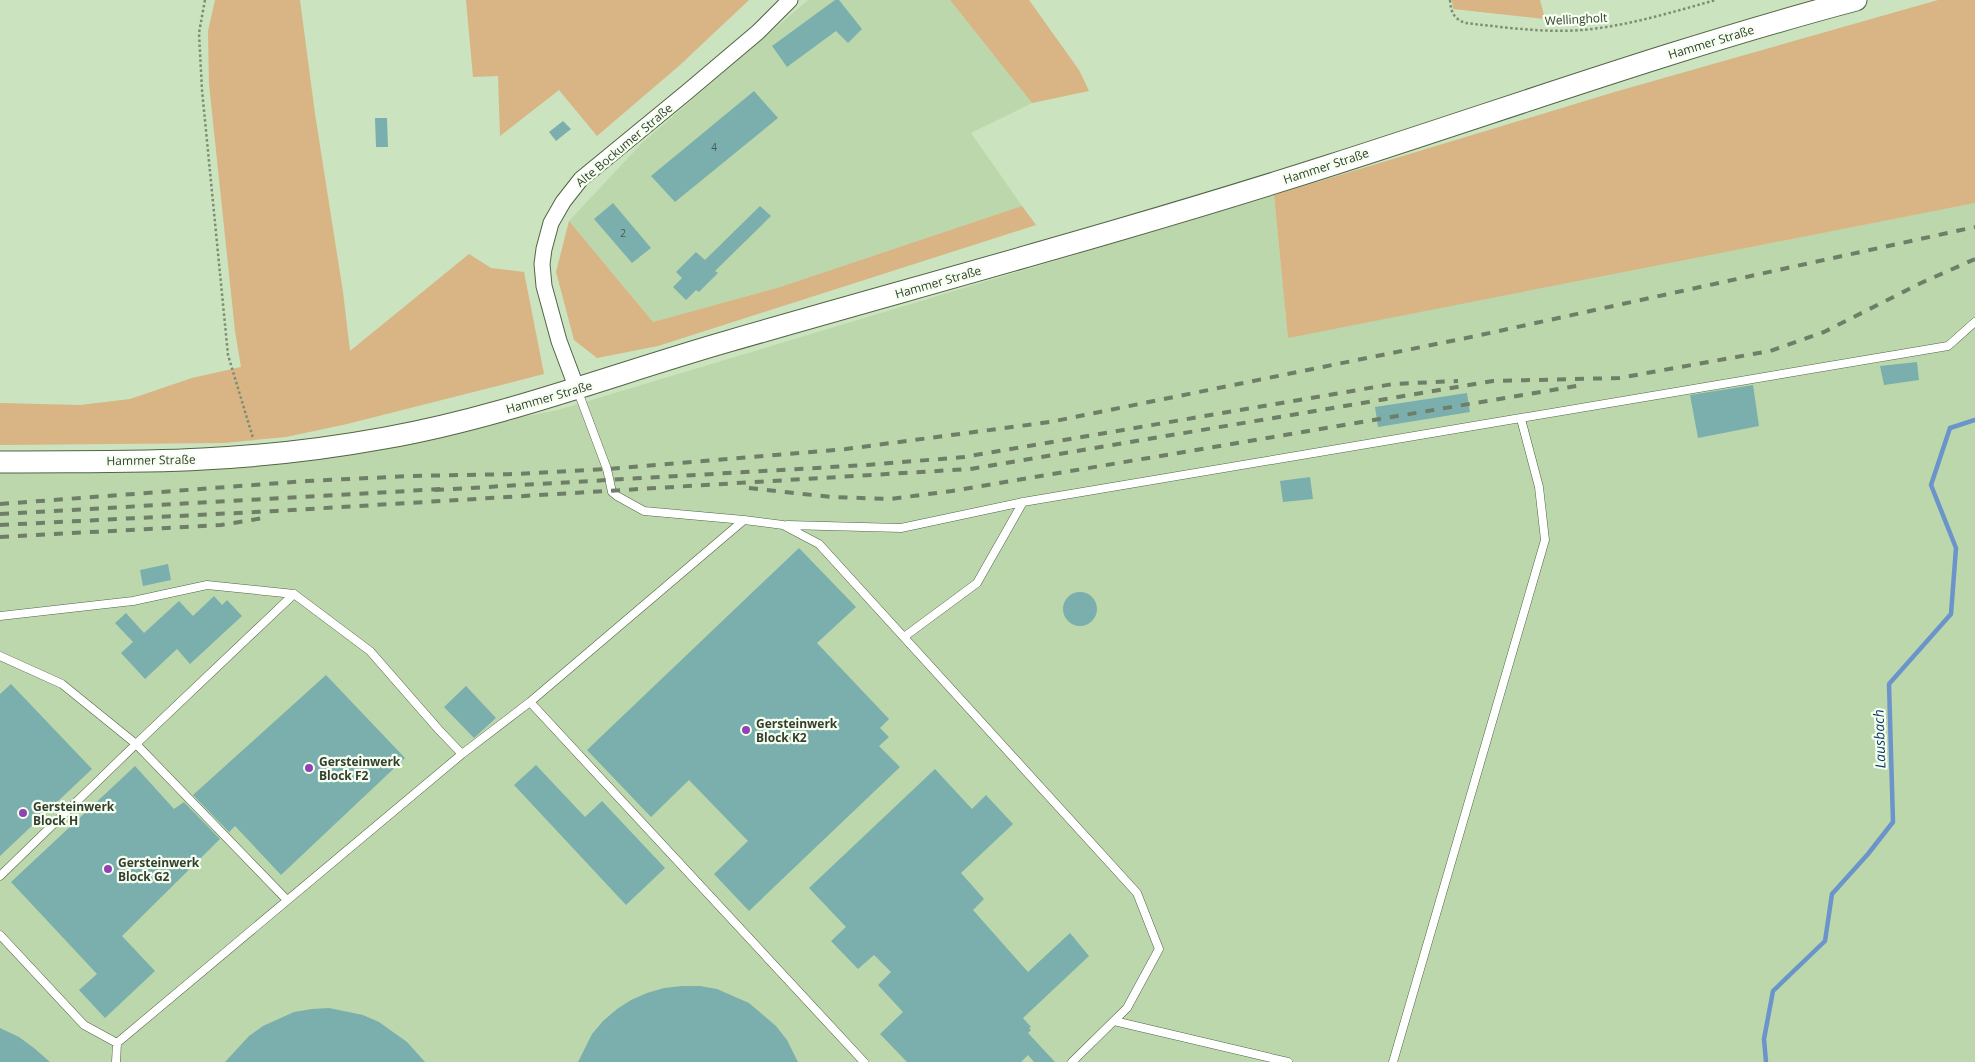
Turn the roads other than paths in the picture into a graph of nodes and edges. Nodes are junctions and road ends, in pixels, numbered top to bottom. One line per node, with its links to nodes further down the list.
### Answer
1 (790, 0): 4 (street, Alte Bockumer Straße)
2 (1856, 0): 4 (main road, Hammer Straße)
3 (1975, 322): 5 (lane)
4 (577, 389): 6 (main road, Hammer Straße); 8 (lane)
5 (1520, 418): 7 (lane); 26 (lane)
6 (0, 462)
7 (1023, 502): 9 (lane); 12 (lane)
8 (744, 520): 9 (lane); 14 (lane)
9 (783, 525): 12 (lane)
10 (294, 594): 11 (lane); 15 (lane); 16 (lane)
11 (0, 616)
12 (904, 637): 20 (lane)
13 (0, 656): 15 (lane)
14 (530, 702): 16 (lane); 23 (lane)
15 (136, 744): 17 (lane); 18 (lane)
16 (462, 754): 18 (lane)
17 (0, 876)
18 (287, 900): 21 (lane)
19 (0, 936): 21 (lane)
20 (1114, 1021): 24 (lane); 25 (lane)
21 (117, 1043): 22 (lane)
22 (116, 1062)
23 (864, 1062)
24 (1072, 1062)
25 (1288, 1062)
26 (1393, 1062)

